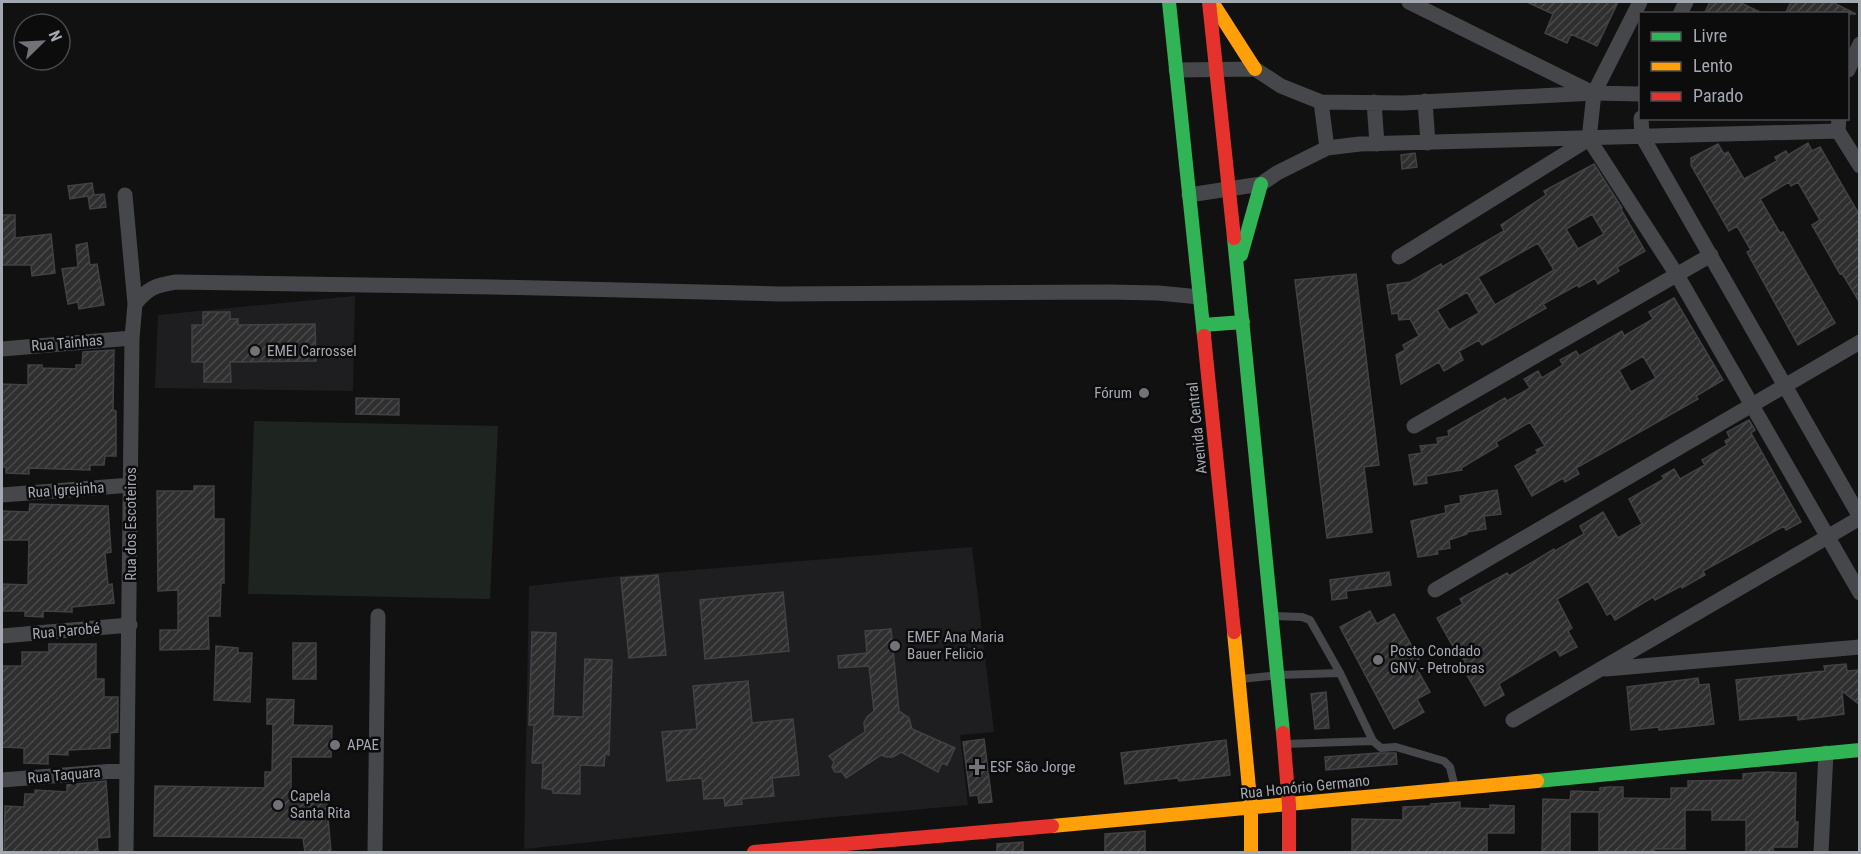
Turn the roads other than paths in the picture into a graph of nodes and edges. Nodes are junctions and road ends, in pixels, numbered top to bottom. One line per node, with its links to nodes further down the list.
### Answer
1 (1169, 2): 8 (main road, Avenida Central)
2 (1210, 2): 7 (main road); 9 (main road)
3 (1410, 2): 10 (street)
4 (1640, 2): 10 (street)
5 (1860, 44): 6 (street)
6 (1849, 68)
7 (1255, 69): 9 (street); 12 (street)
8 (1176, 70): 9 (street); 26 (main road, Avenida Central)
9 (1217, 70): 24 (main road)
10 (1594, 93): 11 (street); 14 (street); 18 (street)
11 (1639, 94)
12 (1322, 102): 13 (street); 21 (street)
13 (1374, 102): 14 (street); 20 (street)
14 (1425, 102): 19 (street)
15 (1641, 120): 17 (street)
16 (1839, 125): 17 (street); 22 (street)
17 (1642, 136): 18 (street); 27 (street)
18 (1589, 139): 19 (street); 28 (street); 30 (street)
19 (1428, 143): 20 (street)
20 (1377, 144): 21 (street)
21 (1327, 148): 23 (street)
22 (1860, 166)
23 (1261, 184): 24 (street); 29 (main road)
24 (1229, 190): 26 (street); 29 (main road)
25 (125, 195): 32 (street, Rua dos Escoteiros)
26 (1189, 195): 31 (main road, Avenida Central)
27 (1711, 255): 30 (street); 38 (street)
28 (1399, 257)
29 (1237, 267): 33 (main road)
30 (1677, 275): 39 (street); 40 (street)
31 (1200, 297): 32 (street); 34 (main road, Avenida Central)
32 (135, 304): 35 (street, Rua dos Escoteiros)
33 (1243, 322): 34 (main road); 49 (main road)
34 (1203, 325): 56 (main road, Avenida Central)
35 (132, 338): 37 (street, Rua Tainhas); 41 (street, Rua dos Escoteiros)
36 (1860, 342): 38 (street)
37 (2, 349)
38 (1785, 386): 39 (street); 43 (street)
39 (1751, 405): 44 (street); 46 (street)
40 (1414, 426)
41 (131, 485): 42 (street, Rua Igrejinha); 50 (street, Rua dos Escoteiros)
42 (2, 495)
43 (1860, 517): 44 (street)
44 (1827, 537): 45 (street); 53 (street)
45 (1853, 567): 47 (street)
46 (1435, 591)
47 (1860, 593)
48 (378, 616): 68 (street)
49 (1273, 616): 54 (lane); 55 (main road)
50 (130, 625): 51 (street, Rua Parobé); 62 (street, Rua dos Escoteiros)
51 (2, 636)
52 (1860, 647): 53 (street)
53 (1600, 670): 57 (street)
54 (1340, 673): 55 (lane); 58 (lane)
55 (1279, 675): 56 (lane); 59 (main road)
56 (1239, 679): 66 (main road, Avenida Central)
57 (1513, 720)
58 (1373, 741): 59 (lane); 64 (lane)
59 (1284, 744): 65 (main road)
60 (1860, 750): 61 (main road, Rua Honório Germano)
61 (1826, 753): 64 (main road, Rua Honório Germano); 72 (street)
62 (127, 770): 63 (street, Rua Taquara); 67 (street, Rua dos Escoteiros)
63 (2, 780)
64 (1455, 789): 65 (main road, Rua Honório Germano)
65 (1289, 805): 66 (main road, Rua Honório Germano); 71 (main road)
66 (1251, 808): 69 (main road, Rua Honório Germano); 70 (main road, Avenida Central)
67 (126, 852)
68 (375, 852)
69 (754, 852)
70 (1251, 852)
71 (1289, 852)
72 (1821, 852)

